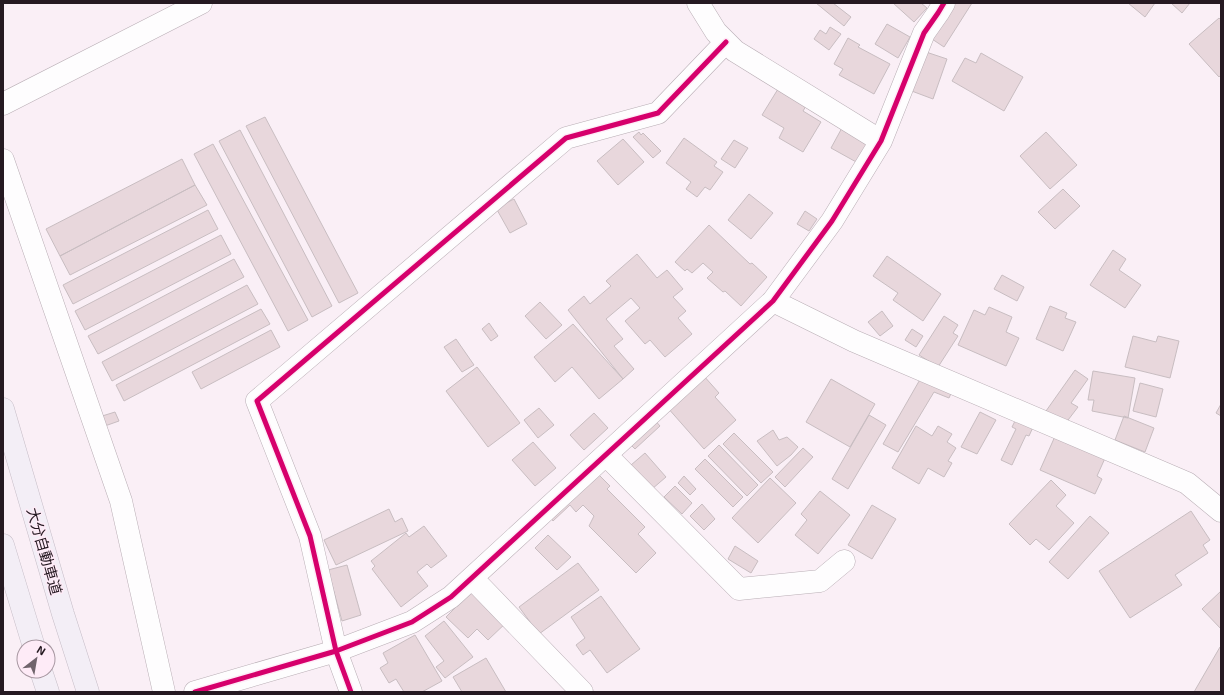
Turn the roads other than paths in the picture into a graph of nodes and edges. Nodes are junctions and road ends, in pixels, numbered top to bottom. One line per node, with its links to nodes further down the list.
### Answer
1 (201, 3): 5 (street)
2 (698, 3): 4 (street)
3 (944, 3): 6 (street)
4 (726, 42): 6 (street); 16 (street)
5 (3, 104)
6 (880, 141): 8 (street)
7 (3, 160): 20 (street)
8 (773, 301): 10 (street); 11 (street)
9 (3, 409): 19 (highway, 大分自動車道)
10 (606, 455): 13 (street); 14 (street)
11 (1221, 511)
12 (3, 545): 15 (highway)
13 (844, 561)
14 (472, 578): 16 (street); 23 (street)
15 (32, 639)
16 (336, 651): 21 (street); 22 (street)
17 (44, 679): 18 (highway)
18 (48, 692)
19 (88, 692)
20 (164, 692)
21 (195, 692)
22 (351, 692)
23 (582, 692)

